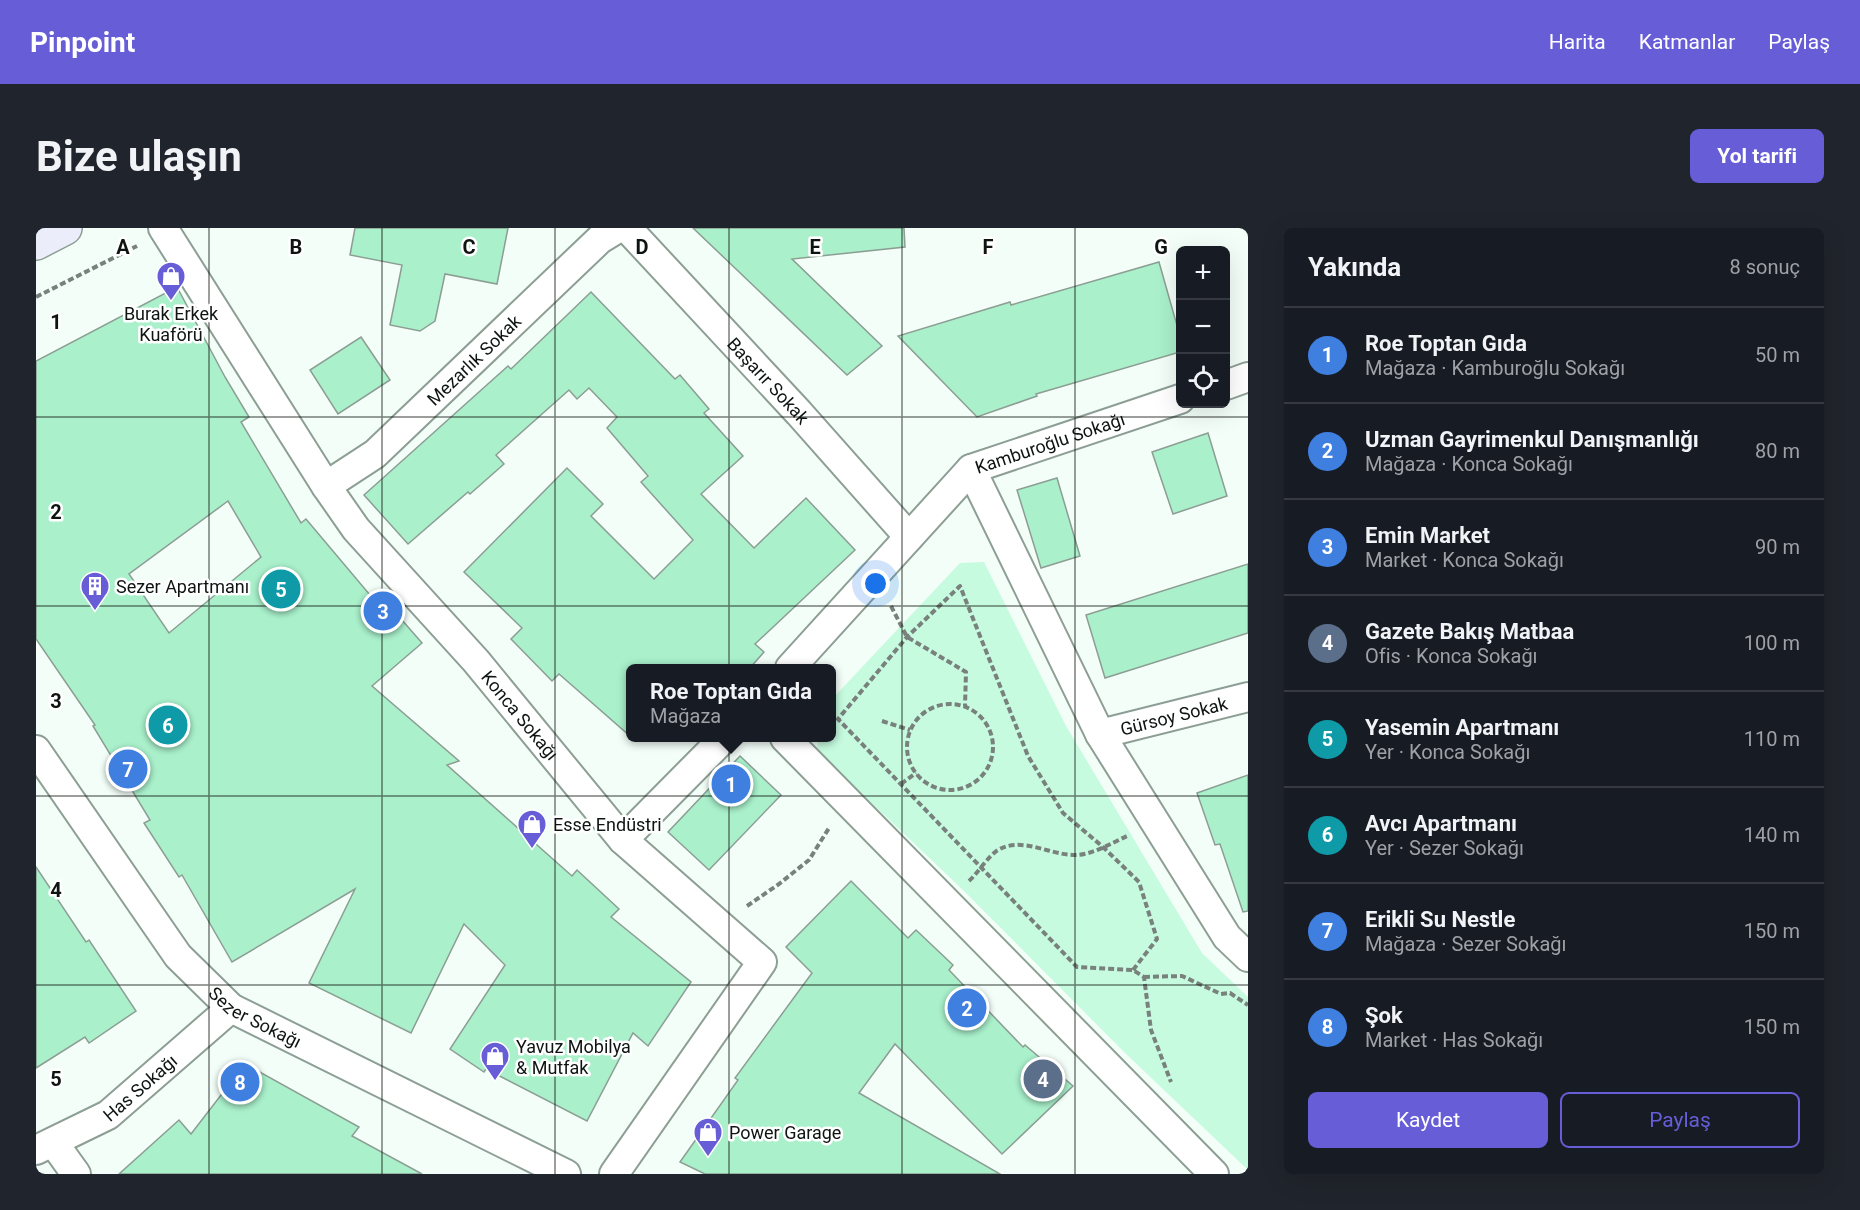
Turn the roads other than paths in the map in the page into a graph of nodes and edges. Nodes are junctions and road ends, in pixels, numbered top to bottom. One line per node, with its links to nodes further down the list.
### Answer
1 (65, 228): 5 (street)
2 (618, 228): 10 (street, Mezarlık Sokak)
3 (627, 228): 11 (street, Başarır Sokak)
4 (164, 230): 10 (street, Konca Sokağı)
5 (36, 243)
6 (1248, 377): 7 (street)
7 (1230, 383)
8 (1176, 400): 9 (street, Kamburoğlu Sokağı)
9 (971, 469): 11 (street, Kamburoğlu Sokağı); 14 (street)
10 (326, 486): 18 (street, Konca Sokağı)
11 (909, 537): 12 (street, Kamburoğlu Sokağı)
12 (795, 664)
13 (1248, 697): 14 (street, Gürsoy Sokak)
14 (1100, 734): 19 (street)
15 (720, 742): 18 (street)
16 (789, 742): 25 (street)
17 (36, 750): 20 (street, Sezer Sokağı)
18 (623, 840): 24 (street, Konca Sokağı)
19 (1248, 957)
20 (231, 1008): 21 (street, Has Sokağı); 23 (street, Sezer Sokağı)
21 (44, 1146): 22 (street)
22 (76, 1174)
23 (566, 1174)
24 (614, 1174)
25 (1214, 1174)

